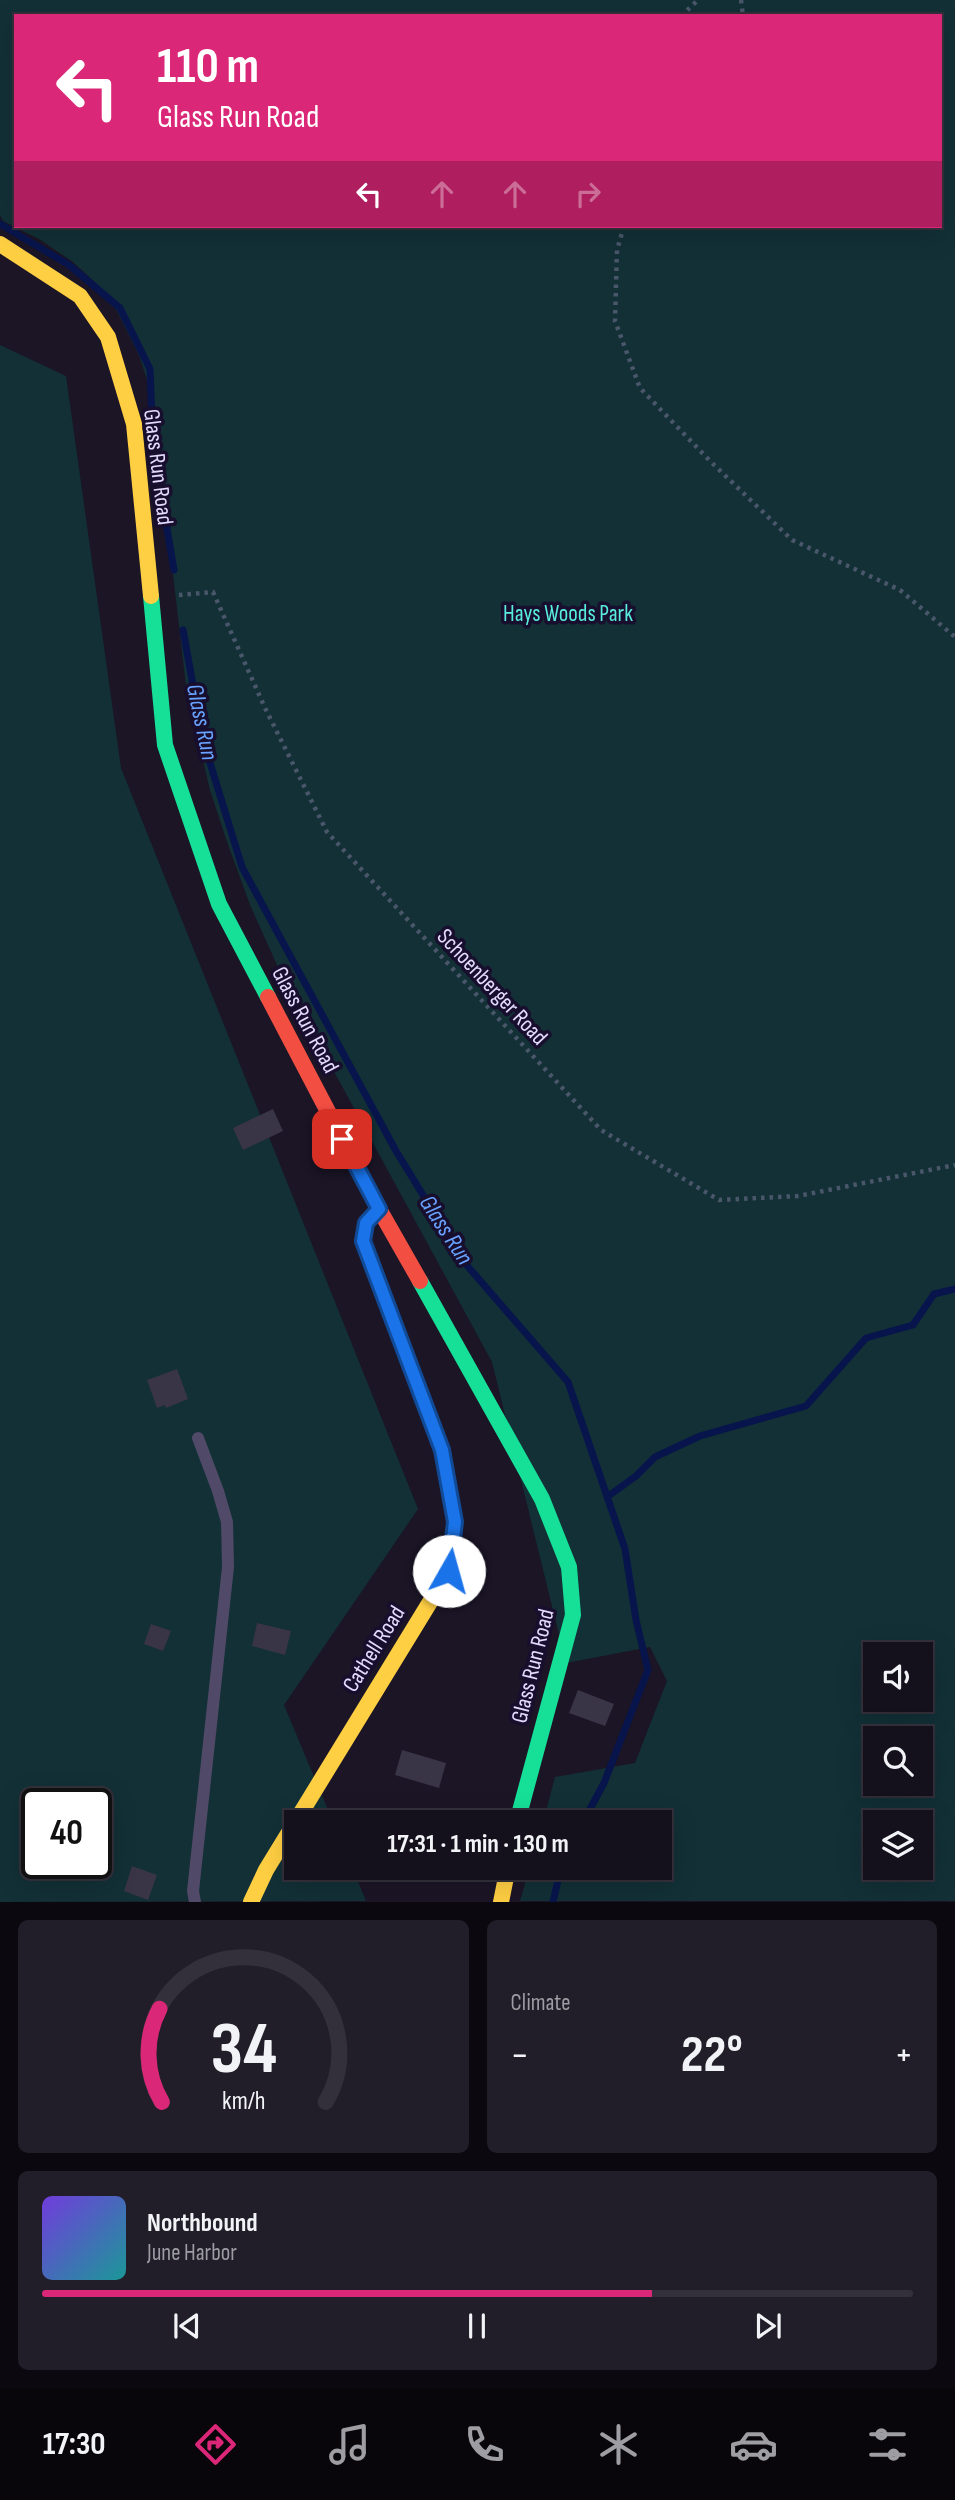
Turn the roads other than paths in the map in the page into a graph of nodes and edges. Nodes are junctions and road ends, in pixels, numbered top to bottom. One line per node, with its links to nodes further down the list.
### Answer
1 (0, 244): 2 (main road, Glass Run Road)
2 (379, 1209): 4 (main road, Glass Run Road); 7 (main road, Cathell Road)
3 (198, 1438): 6 (lane)
4 (520, 1810)
5 (505, 1880): 8 (main road)
6 (195, 1902)
7 (251, 1902)
8 (501, 1902)

